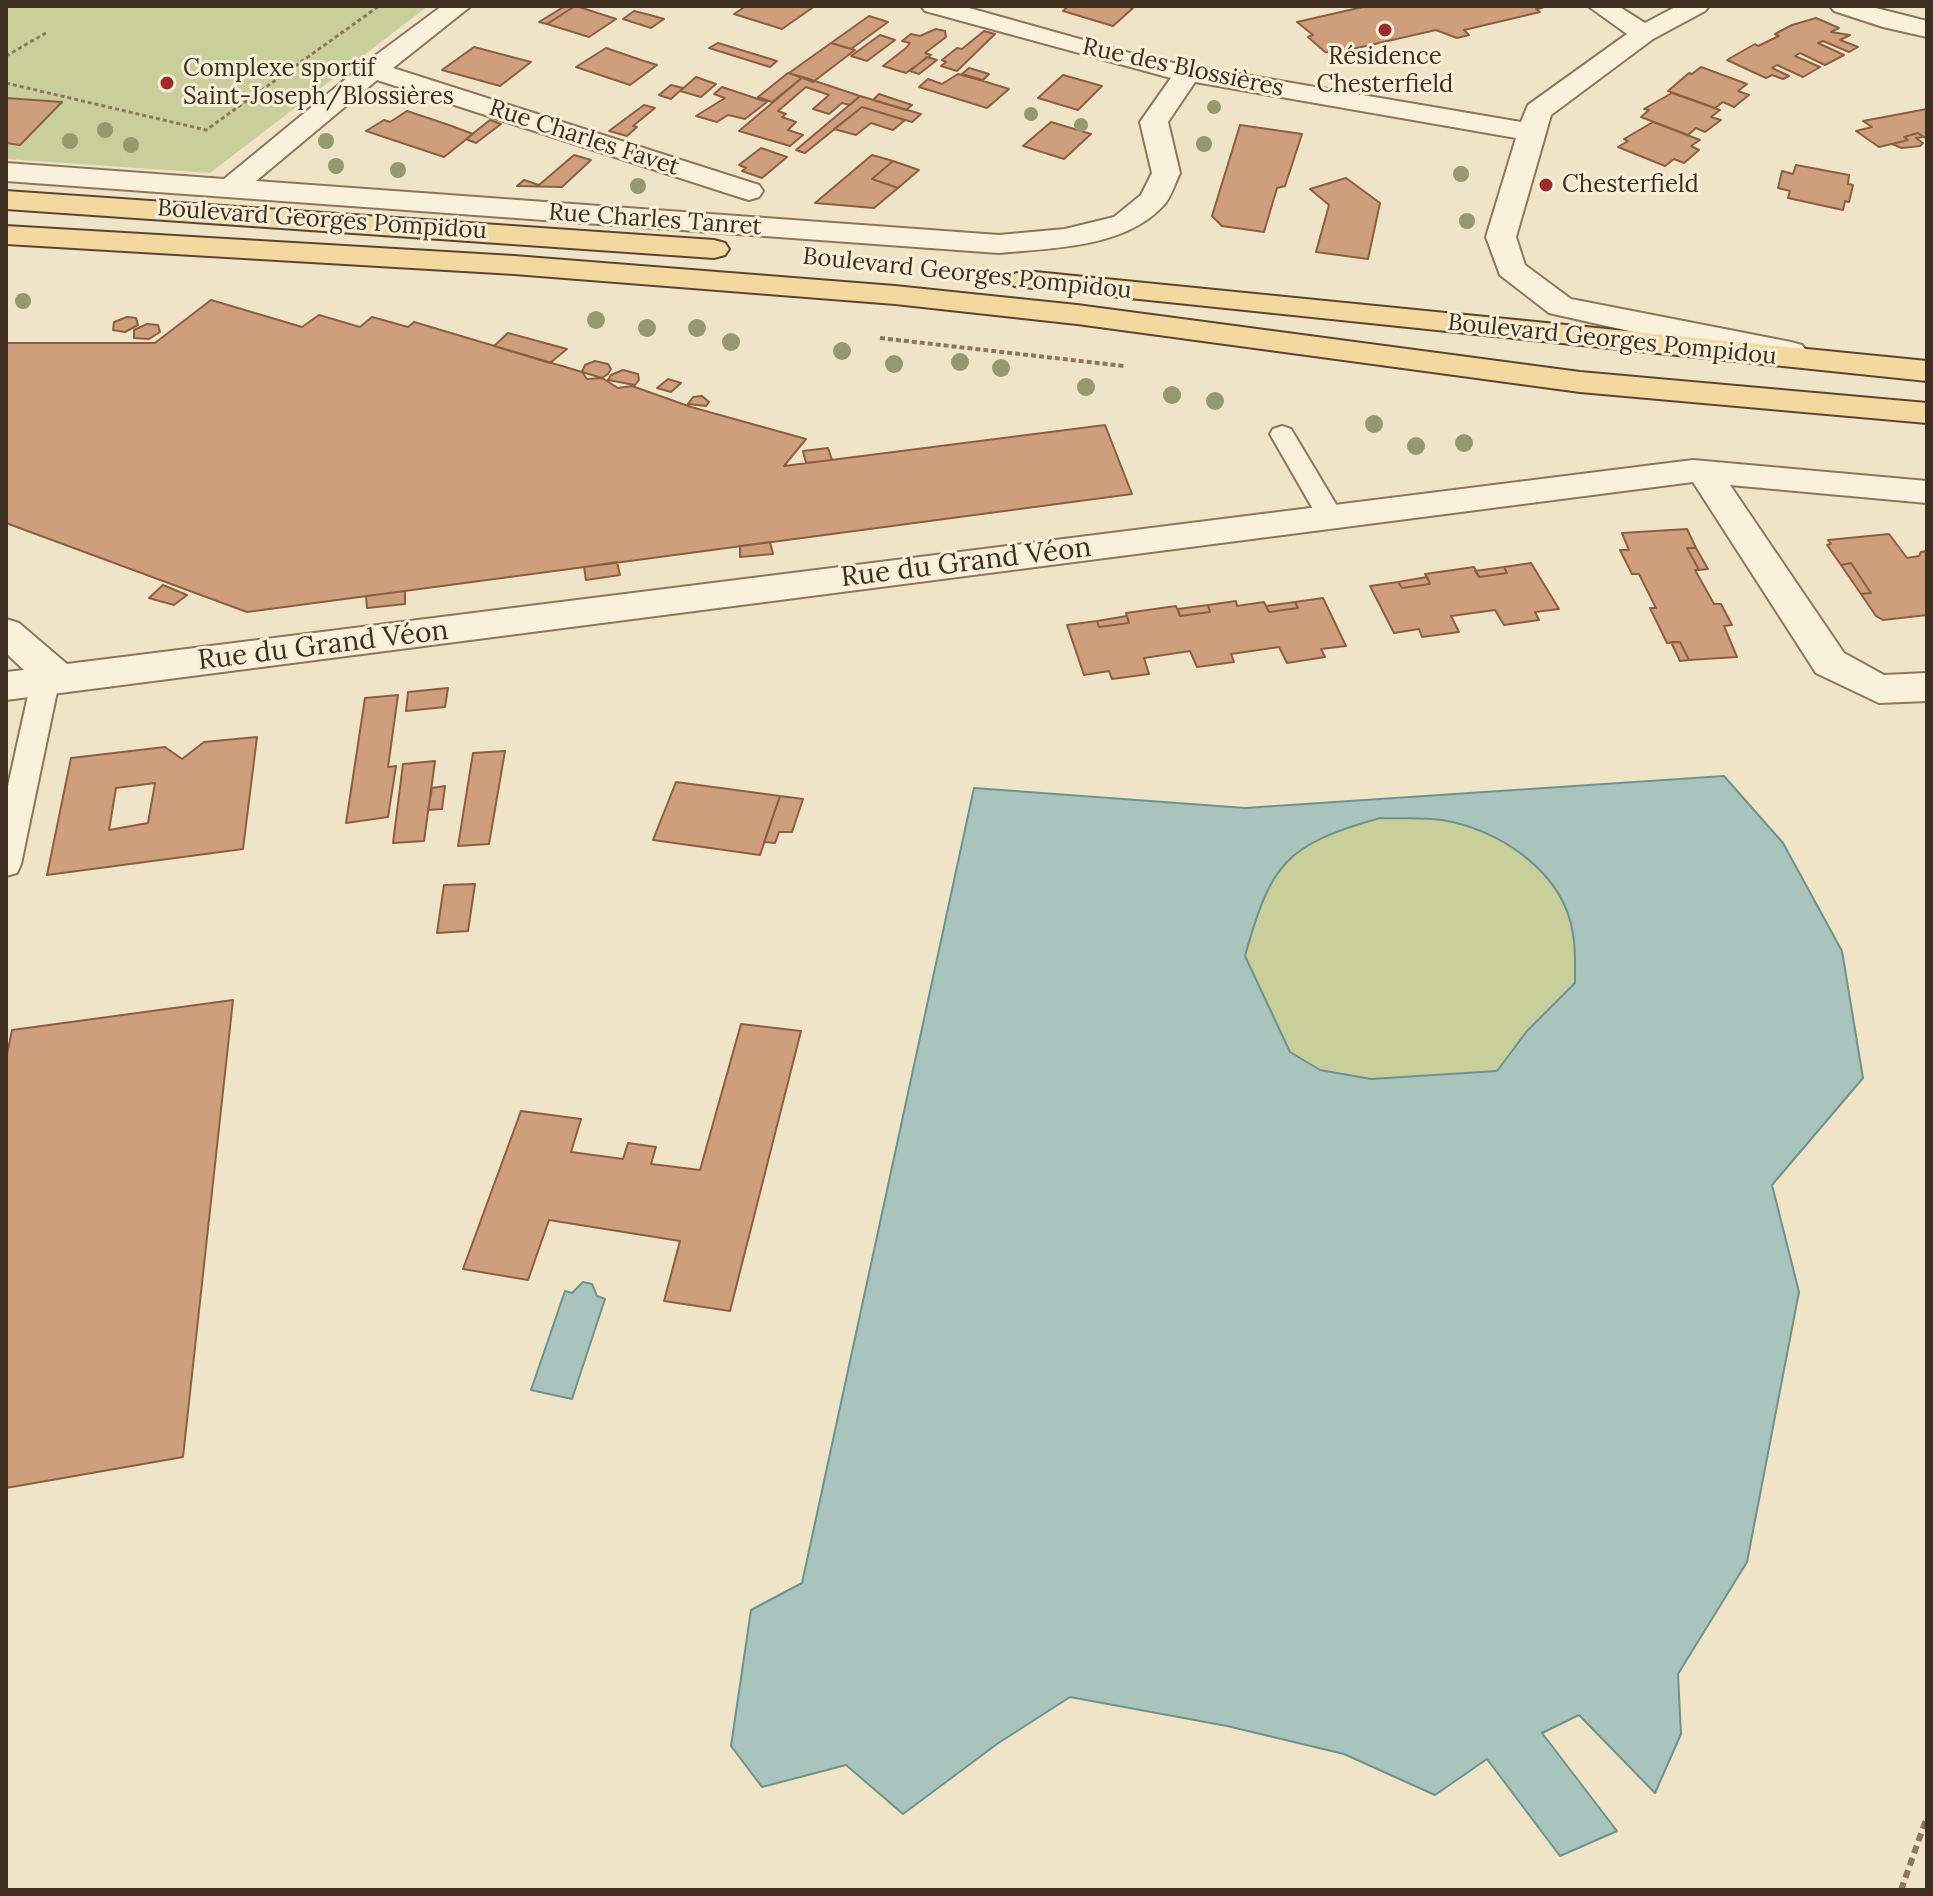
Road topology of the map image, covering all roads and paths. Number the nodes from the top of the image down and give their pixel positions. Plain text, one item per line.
1 (379, 6) edge
2 (458, 6) edge
3 (934, 6) edge
4 (1601, 6) edge
5 (1696, 6) edge
6 (1843, 6) edge
7 (1927, 29) edge
8 (46, 33) dead end
9 (1644, 34) junction
10 (6, 56) edge
11 (373, 70) junction
12 (1188, 73) junction
13 (6, 83) edge
14 (1530, 132) junction
15 (6, 172) edge
16 (232, 187) junction
17 (749, 191) dead end
18 (6, 200) edge
19 (6, 235) edge
20 (870, 337) dead end
21 (1133, 367) dead end
22 (1868, 367) junction
23 (1927, 371) edge
24 (1728, 399) junction
25 (1927, 413) edge
26 (1927, 427) edge
27 (1282, 434) dead end
28 (1704, 472) junction
29 (1927, 492) edge
30 (1330, 516) junction
31 (6, 632) edge
32 (53, 681) junction
33 (6, 686) edge
34 (1927, 687) edge
35 (6, 864) edge
36 (1927, 1817) edge
37 (1901, 1890) edge

1 - 13 path
2 - 11 street
3 - 12 street, Rue des Blossières
4 - 9 street
5 - 9 street
6 - 7 street
8 - 10 path
9 - 14 street
11 - 16 street
11 - 17 street, Rue Charles Favet
12 - 14 street, Rue des Blossières
12 - 16 street, Rue Charles Tanret
14 - 22 street
15 - 16 street, Rue Charles Tanret
18 - 22 main road, Boulevard Georges Pompidou
19 - 24 main road, Boulevard Georges Pompidou
20 - 21 path
22 - 23 main road, Boulevard Georges Pompidou
24 - 25 main road, Boulevard Georges Pompidou
24 - 26 main road, Boulevard Georges Pompidou
27 - 30 lane
28 - 29 street, Rue du Grand Véon
28 - 30 street, Rue du Grand Véon
28 - 34 street
30 - 32 street, Rue du Grand Véon
31 - 32 street
32 - 33 street, Rue du Grand Véon
32 - 35 lane
36 - 37 path

